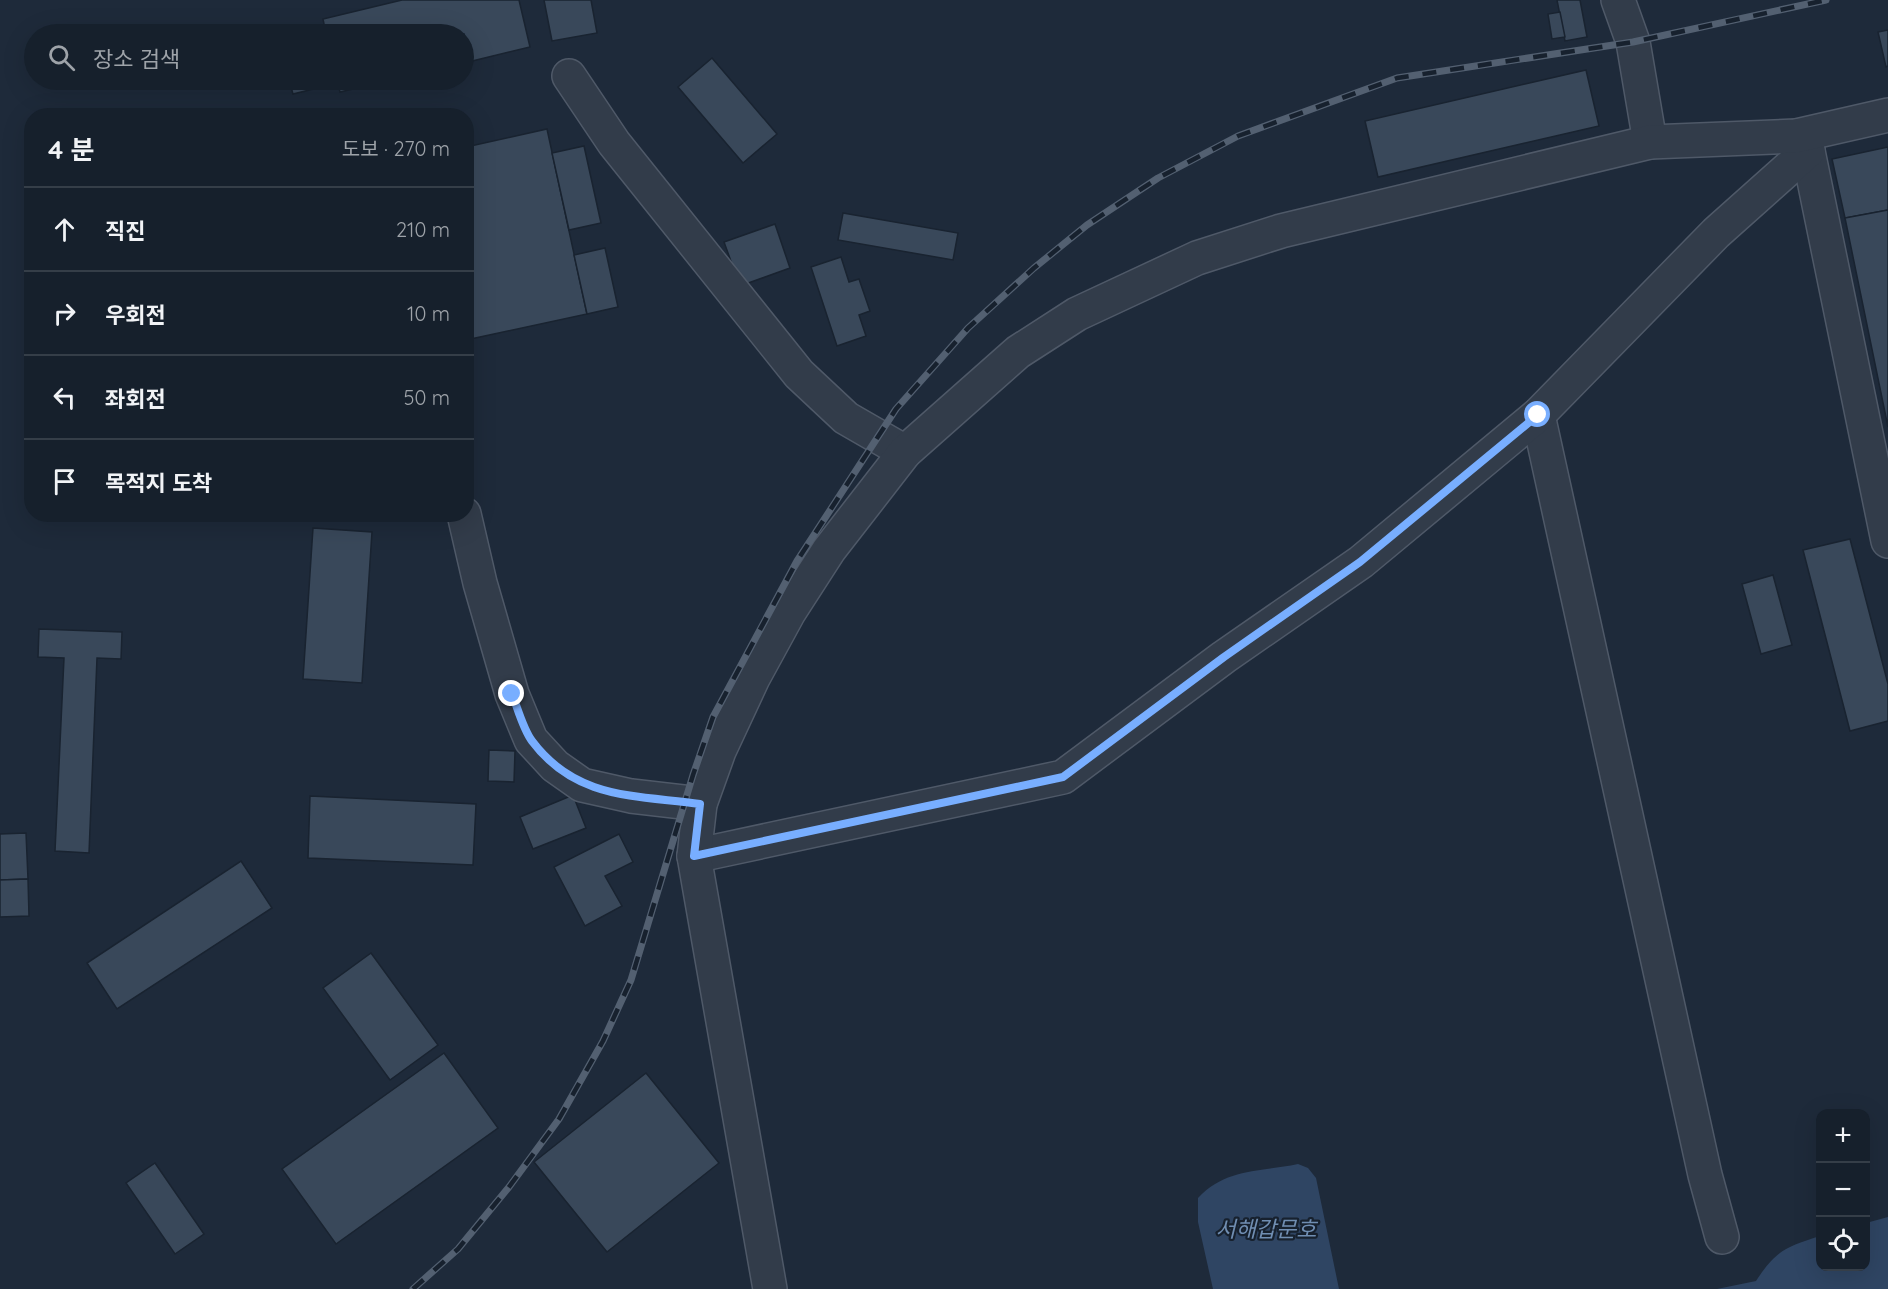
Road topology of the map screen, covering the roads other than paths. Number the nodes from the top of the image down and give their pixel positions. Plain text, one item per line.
1 (1618, 0) edge
2 (568, 76) dead end
3 (1888, 116) edge
4 (1650, 142) junction
5 (1802, 144) junction
6 (1538, 415) junction
7 (905, 452) junction
8 (466, 522) edge
9 (1888, 541) edge
10 (700, 804) junction
11 (694, 856) junction
12 (1722, 1237) dead end
13 (770, 1289) edge

1 - 4 street
2 - 7 street
3 - 5 street
4 - 5 street
4 - 7 street
5 - 6 street
5 - 9 street
6 - 11 street
6 - 12 street
7 - 10 street
8 - 10 street
10 - 11 street
11 - 13 street

